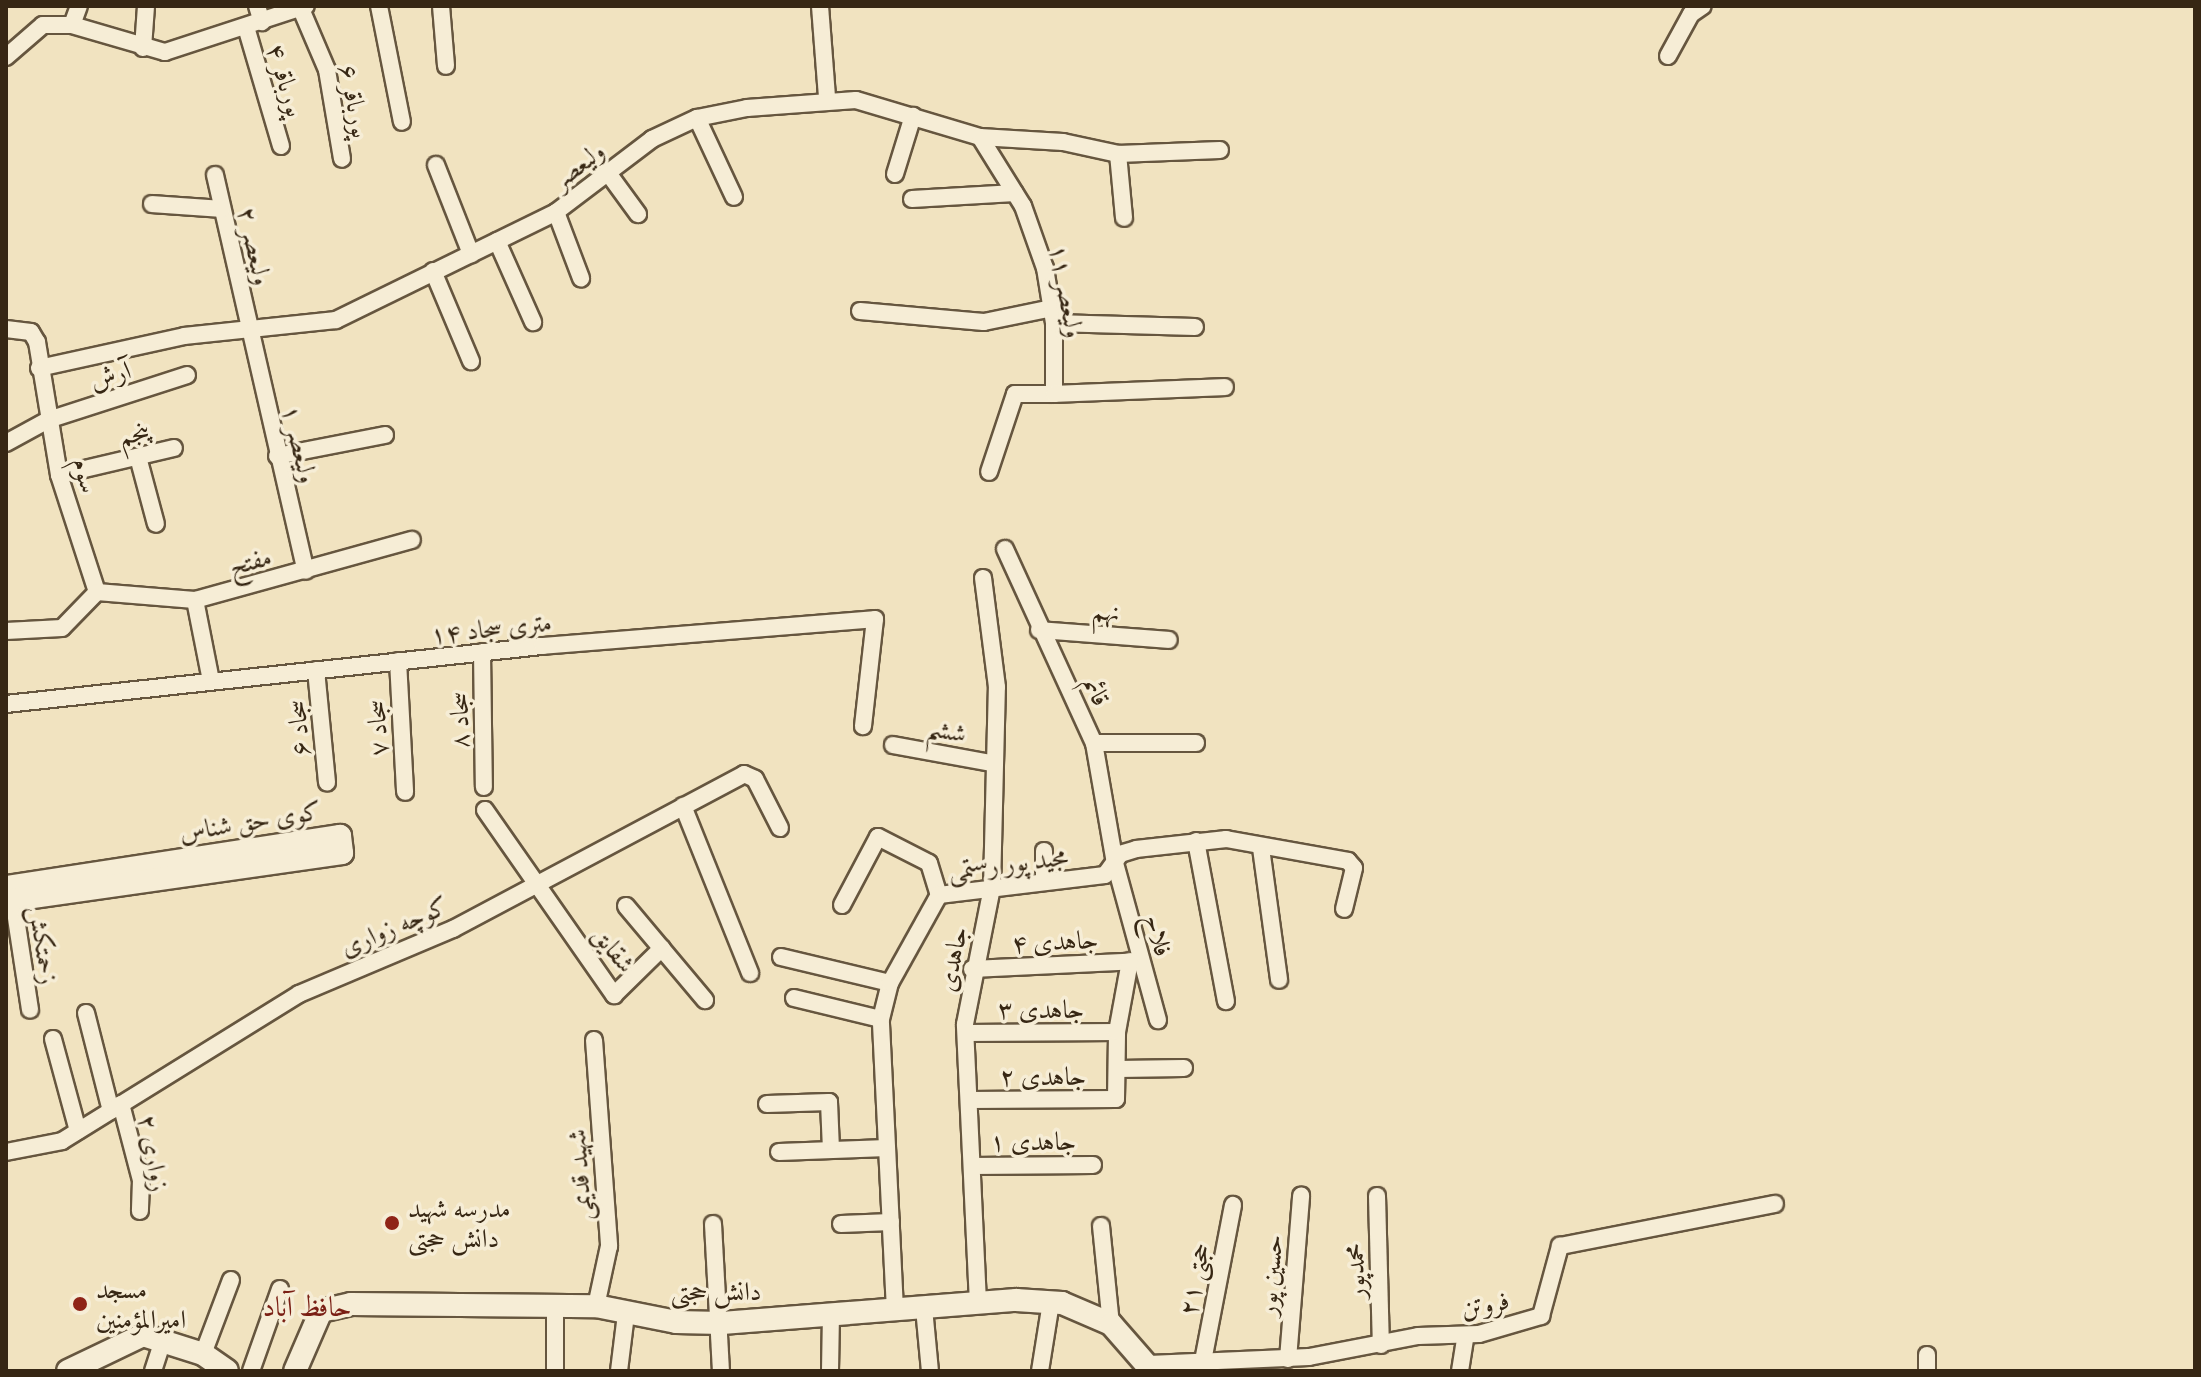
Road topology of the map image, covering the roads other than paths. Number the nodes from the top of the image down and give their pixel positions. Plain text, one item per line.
1 (79, 6) edge
2 (146, 6) edge
3 (379, 6) edge
4 (441, 6) edge
5 (820, 6) edge
6 (304, 8) edge
7 (1693, 9) edge
8 (260, 14) edge
9 (72, 25) junction
10 (246, 27) junction
11 (143, 48) junction
12 (1668, 56) dead end
13 (6, 57) edge
14 (446, 66) dead end
15 (827, 98) junction
16 (913, 116) junction
17 (697, 118) junction
18 (402, 122) dead end
19 (980, 137) junction
20 (281, 146) dead end
21 (1220, 150) dead end
22 (1118, 154) junction
23 (342, 159) dead end
24 (436, 165) dead end
25 (608, 173) junction
26 (895, 174) dead end
27 (215, 175) dead end
28 (1015, 193) junction
29 (734, 197) dead end
30 (912, 199) dead end
31 (152, 204) dead end
32 (222, 209) junction
33 (556, 212) junction
34 (638, 214) dead end
35 (1124, 218) dead end
36 (497, 241) junction
37 (471, 254) junction
38 (433, 271) junction
39 (581, 278) dead end
40 (860, 311) dead end
41 (1053, 316) junction
42 (533, 322) dead end
43 (248, 327) junction
44 (1195, 327) dead end
45 (6, 329) edge
46 (471, 361) dead end
47 (39, 368) junction
48 (187, 375) dead end
49 (1225, 387) dead end
50 (1054, 394) junction
51 (48, 420) junction
52 (385, 435) dead end
53 (6, 443) edge
54 (174, 448) dead end
55 (277, 456) junction
56 (138, 457) junction
57 (989, 472) dead end
58 (59, 475) junction
59 (156, 524) dead end
60 (412, 540) dead end
61 (1005, 549) dead end
62 (306, 571) junction
63 (983, 578) dead end
64 (97, 592) junction
65 (195, 600) junction
66 (1039, 630) junction
67 (6, 631) edge
68 (1169, 640) dead end
69 (482, 652) junction
70 (398, 661) junction
71 (316, 670) junction
72 (211, 681) junction
73 (6, 704) edge
74 (863, 726) dead end
75 (1094, 743) junction
76 (1196, 743) dead end
77 (893, 745) dead end
78 (991, 763) junction
79 (327, 782) dead end
80 (484, 787) dead end
81 (405, 792) dead end
82 (683, 806) junction
83 (485, 810) dead end
84 (780, 828) dead end
85 (1196, 841) junction
86 (1261, 848) junction
87 (1044, 851) dead end
88 (1115, 863) junction
89 (1044, 882) junction
90 (537, 884) junction
91 (992, 888) junction
92 (9, 894) edge
93 (939, 895) junction
94 (842, 905) dead end
95 (626, 906) dead end
96 (1344, 909) dead end
97 (662, 948) junction
98 (781, 957) dead end
99 (1136, 961) junction
100 (972, 969) junction
101 (750, 973) dead end
102 (1279, 980) dead end
103 (890, 983) junction
104 (794, 998) dead end
105 (705, 1000) dead end
106 (1226, 1001) dead end
107 (30, 1010) dead end
108 (86, 1013) dead end
109 (881, 1019) junction
110 (1158, 1020) dead end
111 (1117, 1032) junction
112 (966, 1033) junction
113 (53, 1039) dead end
114 (594, 1040) dead end
115 (1184, 1068) dead end
116 (1118, 1069) junction
117 (970, 1100) junction
118 (767, 1104) dead end
119 (116, 1107) junction
120 (78, 1131) junction
121 (887, 1148) junction
122 (831, 1150) junction
123 (6, 1152) edge
124 (779, 1152) dead end
125 (1093, 1165) dead end
126 (972, 1166) junction
127 (1301, 1196) dead end
128 (1377, 1196) dead end
129 (1775, 1204) dead end
130 (1233, 1205) dead end
131 (140, 1211) dead end
132 (891, 1222) junction
133 (713, 1224) dead end
134 (841, 1224) dead end
135 (1101, 1226) dead end
136 (231, 1280) dead end
137 (280, 1289) dead end
138 (1051, 1302) junction
139 (978, 1303) junction
140 (555, 1306) junction
141 (596, 1306) junction
142 (924, 1308) junction
143 (895, 1310) junction
144 (626, 1314) junction
145 (831, 1315) junction
146 (722, 1323) junction
147 (1111, 1324) junction
148 (1466, 1335) junction
149 (163, 1341) junction
150 (1381, 1345) junction
151 (203, 1354) junction
152 (1288, 1359) junction
153 (1203, 1361) junction
154 (1151, 1368) edge
155 (68, 1371) edge
156 (153, 1371) edge
157 (227, 1371) edge
158 (251, 1371) edge
159 (295, 1371) edge
160 (555, 1371) edge
161 (619, 1371) edge
162 (721, 1371) edge
163 (830, 1371) edge
164 (930, 1371) edge
165 (1040, 1371) edge
166 (1460, 1371) edge

1 - 9 street
2 - 11 street
3 - 18 street
4 - 14 street
5 - 15 street
6 - 8 street
6 - 23 street, پورباقر ۶
7 - 12 street
8 - 10 street
9 - 11 street
9 - 13 street
10 - 11 street
10 - 20 street, پورباقر ۴
15 - 16 street, ولیعصر
15 - 17 street, ولیعصر
16 - 19 street, ولیعصر
16 - 26 street
17 - 25 street, ولیعصر
17 - 29 street
19 - 22 street, ولیعصر
19 - 28 street, ولیعصر ۱۱
21 - 22 street, ولیعصر
22 - 35 street
24 - 37 street
25 - 33 street, ولیعصر
25 - 34 street
27 - 32 street, ولیعصر ۲
28 - 30 street
28 - 41 street, ولیعصر ۱۱
31 - 32 street
32 - 43 street, ولیعصر ۲
33 - 36 street, ولیعصر
33 - 39 street
36 - 37 street, ولیعصر
36 - 42 street
37 - 38 street, ولیعصر
38 - 43 street, ولیعصر
38 - 46 street
40 - 41 street
41 - 44 street
41 - 50 street, ولیعصر ۱۱
43 - 47 street, ولیعصر
43 - 55 street, ولیعصر ۱
45 - 47 street
47 - 51 street, سوم
48 - 51 street, آرش
49 - 50 street
50 - 57 street
51 - 53 street, آرش
51 - 58 street, سوم
52 - 55 street
54 - 56 street, پنجم
55 - 62 street, ولیعصر ۱
56 - 58 street, پنجم
56 - 59 street
58 - 64 street, سوم
60 - 62 street, مفتح
61 - 66 street, قائم
62 - 65 street, مفتح
63 - 78 street, جاهدی
64 - 65 street, مفتح
64 - 67 street
65 - 72 street
66 - 68 street, نهم
66 - 75 street, قائم
69 - 70 street, ۱۴ متری سجاد
69 - 74 street, ۱۴ متری سجاد
69 - 80 street, سجاد ۸
70 - 71 street, ۱۴ متری سجاد
70 - 81 street, سجاد ۷
71 - 72 street, ۱۴ متری سجاد
71 - 79 street, سجاد ۶
72 - 73 street, ۱۴ متری سجاد
75 - 76 street
75 - 88 street, قائم
77 - 78 street, ششم
78 - 91 street, جاهدی
82 - 84 street, کوچه زواری
82 - 90 street, کوچه زواری
82 - 101 street
83 - 90 street
85 - 86 street, مجید پور رستمی
85 - 88 street, مجید پور رستمی
85 - 106 street
86 - 96 street, مجید پور رستمی
86 - 102 street
87 - 89 street
88 - 89 street, مجید پور رستمی
88 - 99 street, فلاح
89 - 91 street, مجید پور رستمی
90 - 97 street, شقایق
90 - 119 street, کوچه زواری
91 - 93 street, مجید پور رستمی
91 - 100 street, جاهدی
92 - 92 street, کوی حق شناس
92 - 107 street, زحمتکش
93 - 94 street
93 - 103 street, مجید پور رستمی
95 - 97 street, شقایق
97 - 105 street, شقایق
98 - 103 street
99 - 100 street, جاهدی ۴
99 - 110 street, فلاح
99 - 111 street
100 - 112 street, جاهدی
103 - 109 street, مجید پور رستمی
104 - 109 street
108 - 119 street, زواری ۲
109 - 121 street, مجید پور رستمی
111 - 112 street, جاهدی ۳
111 - 116 street
112 - 117 street, جاهدی
113 - 120 street
114 - 141 street, شهید قدیمی
115 - 116 street
116 - 117 street, جاهدی ۲
117 - 126 street, جاهدی
118 - 122 street
119 - 120 street, کوچه زواری
119 - 131 street, زواری ۲
120 - 123 street, کوچه زواری
121 - 122 street
121 - 132 street, مجید پور رستمی
122 - 124 street
125 - 126 street, جاهدی ۱
126 - 139 street, جاهدی
127 - 152 street, حسین پور
128 - 150 street, محمدپور
129 - 148 street, فروتن
130 - 153 street, حجتی ۲۱
132 - 134 street
132 - 143 street, مجید پور رستمی
133 - 146 street
135 - 147 street
136 - 151 street
137 - 158 street
138 - 139 street, دانش حجتی
138 - 147 street, دانش حجتی
138 - 165 street
139 - 142 street, دانش حجتی
140 - 141 street, دانش حجتی
140 - 159 street, دانش حجتی
140 - 160 street
141 - 144 street, دانش حجتی
142 - 143 street, دانش حجتی
142 - 164 street
143 - 145 street, دانش حجتی
144 - 146 street, دانش حجتی
144 - 161 street
145 - 146 street, دانش حجتی
145 - 163 street
146 - 162 street
147 - 154 street, دانش حجتی
148 - 150 street, فروتن
148 - 166 street
149 - 151 street
149 - 155 street
149 - 156 street
150 - 152 street, فروتن
151 - 157 street
152 - 153 street, فروتن
153 - 154 street, فروتن

